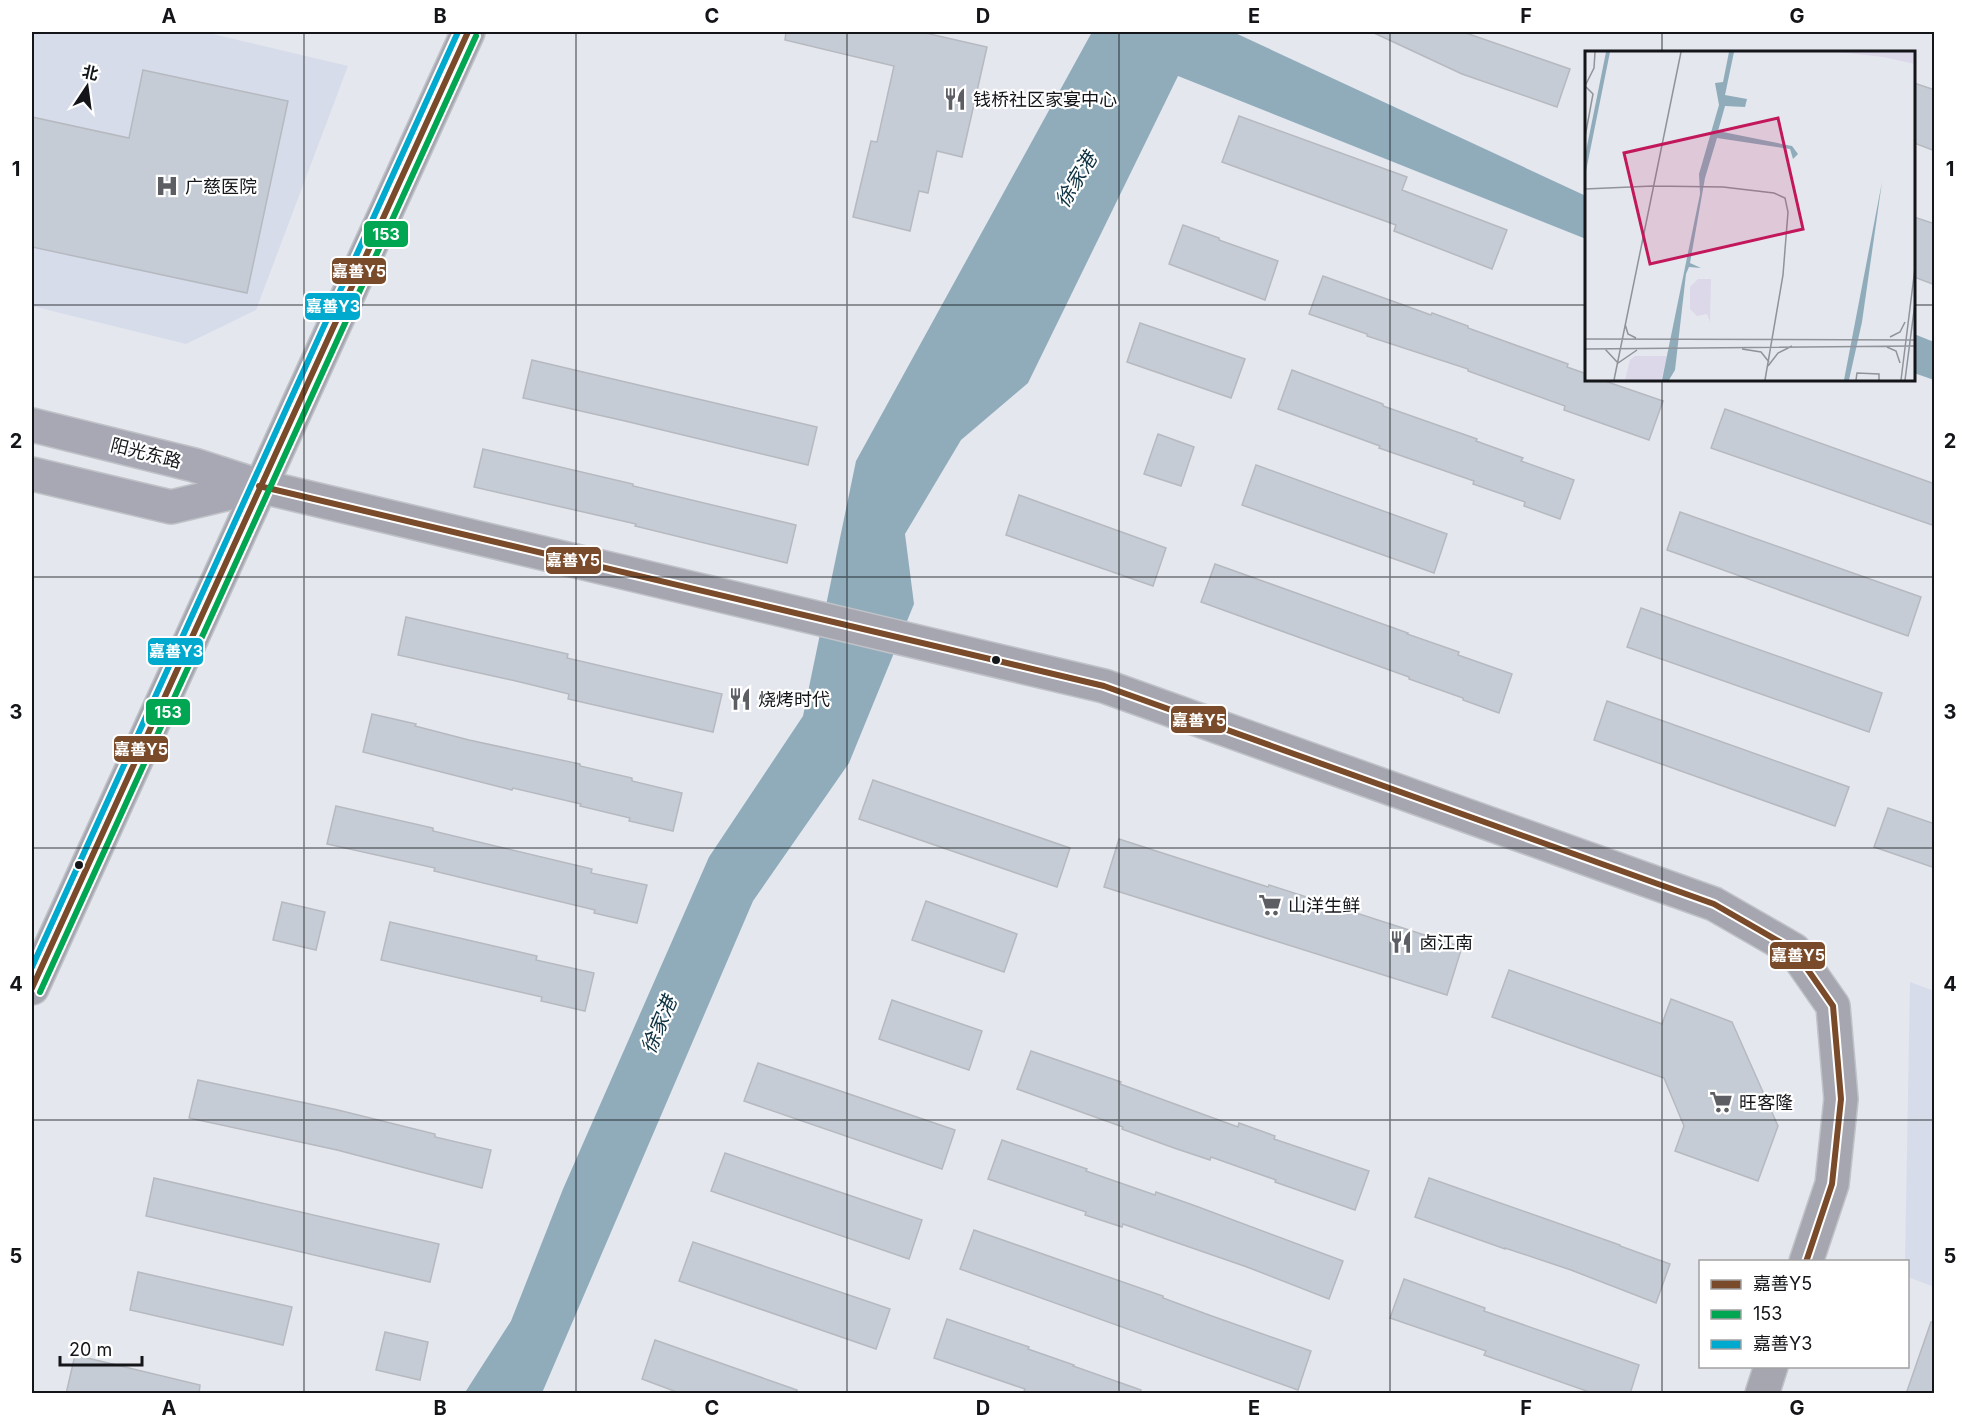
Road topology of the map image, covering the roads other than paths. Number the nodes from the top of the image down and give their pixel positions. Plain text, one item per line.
1 (468, 32) edge
2 (32, 425) edge
3 (32, 474) edge
4 (259, 486) junction
5 (32, 988) edge
6 (1807, 1260) edge
7 (1770, 1368) edge
8 (1762, 1394) edge

1 - 4 street
2 - 4 main road, 阳光东路
3 - 4 main road, 阳光东路
4 - 5 street
4 - 6 street, 阳光东路
7 - 8 street

